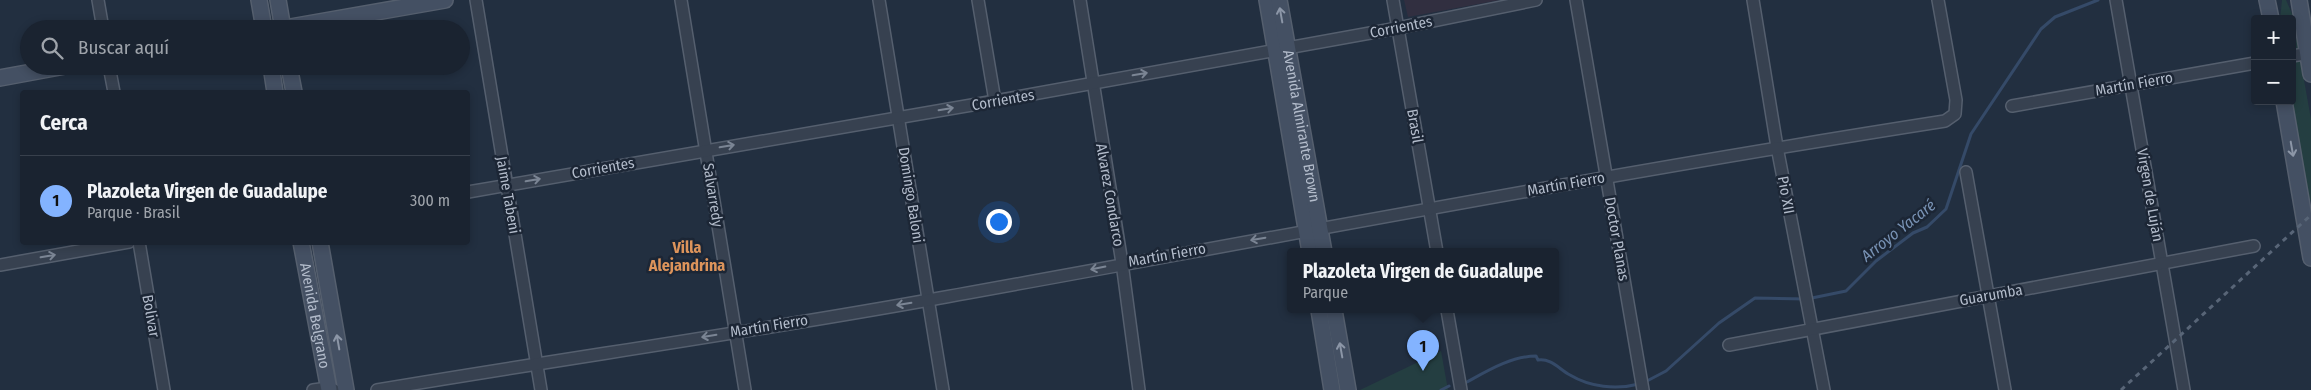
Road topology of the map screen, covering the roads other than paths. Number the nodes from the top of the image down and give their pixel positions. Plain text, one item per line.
1 (98, 0) edge
2 (259, 0) edge
3 (278, 0) edge
4 (445, 0) edge
5 (476, 0) edge
6 (681, 0) edge
7 (879, 0) edge
8 (978, 0) edge
9 (1080, 0) edge
10 (1267, 0) edge
11 (1278, 0) edge
12 (1393, 0) edge
13 (1536, 0) edge
14 (1576, 0) edge
15 (1752, 0) edge
16 (1938, 0) edge
17 (2116, 0) edge
18 (2267, 0) edge
19 (2299, 0) edge
20 (2269, 15) edge
21 (101, 20) edge
22 (262, 20) edge
23 (281, 20) edge
24 (333, 20) edge
25 (1398, 28) junction
26 (1281, 48) junction
27 (2304, 54) edge
28 (2251, 64) edge
29 (20, 74) edge
30 (2311, 74) edge
31 (111, 75) edge
32 (272, 75) edge
33 (291, 75) edge
34 (0, 78) edge
35 (1092, 83) junction
36 (2131, 85) junction
37 (114, 90) edge
38 (275, 90) edge
39 (294, 90) edge
40 (995, 101) junction
41 (2285, 105) edge
42 (2012, 106) dead end
43 (898, 117) junction
44 (1777, 147) junction
45 (705, 150) junction
46 (1966, 172) dead end
47 (1606, 177) junction
48 (507, 185) junction
49 (470, 192) edge
50 (1430, 208) junction
51 (1313, 229) junction
52 (2309, 239) edge
53 (112, 245) edge
54 (140, 245) edge
55 (302, 245) edge
56 (321, 245) edge
57 (2254, 246) dead end
58 (1311, 248) edge
59 (1322, 248) edge
60 (1436, 248) edge
61 (2311, 258) edge
62 (1122, 263) junction
63 (2162, 264) junction
64 (0, 265) edge
65 (1989, 295) junction
66 (928, 300) junction
67 (1319, 313) edge
68 (1335, 313) edge
69 (1448, 313) edge
70 (1813, 329) junction
71 (735, 332) junction
72 (1729, 345) dead end
73 (536, 364) junction
74 (326, 389) edge
75 (164, 390) edge
76 (346, 390) edge
77 (377, 390) edge
78 (541, 390) edge
79 (745, 390) edge
80 (943, 390) edge
81 (1140, 390) edge
82 (1332, 390) edge
83 (1348, 390) edge
84 (1461, 390) edge
85 (1643, 390) edge
86 (1824, 390) edge
87 (2005, 390) edge
88 (2184, 390) edge

1 - 21 street
2 - 22 main road
3 - 23 main road
4 - 24 main road
5 - 48 street, Jaime Tabeni
6 - 45 street, Salvarredy
7 - 43 street, Domingo Baloni
8 - 40 street
9 - 35 street, Alvarez Condarco
10 - 26 main road, Avenida Almirante Brown
26 -> 11 main road, Avenida Almirante Brown
12 - 25 street, Brasil
13 - 25 street, Corrientes
14 - 47 street, Doctor Planas
15 - 44 street, Pio XII
16 - 44 street, Martín Fierro
17 - 36 street, Virgen de Luján
18 - 20 main road
19 - 27 main road
25 - 26 street, Corrientes
25 - 50 street, Brasil
35 -> 26 street, Corrientes
26 - 51 main road, Avenida Almirante Brown
27 - 30 main road
28 - 36 street, Martín Fierro
29 - 34 main road
31 - 37 street
32 - 38 main road
33 - 39 main road
35 - 40 street, Corrientes
35 - 62 street, Alvarez Condarco
36 - 42 street, Martín Fierro
36 - 63 street, Virgen de Luján
43 -> 40 street, Corrientes
41 -> 52 main road
45 -> 43 street, Corrientes
43 - 66 street, Domingo Baloni
44 - 47 street, Martín Fierro
44 - 70 street, Pio XII
48 -> 45 street, Corrientes
45 - 71 street, Salvarredy
46 - 65 street
47 - 50 street, Martín Fierro
47 - 85 street, Doctor Planas
48 - 49 street, Corrientes
48 - 73 street, Jaime Tabeni
50 - 51 street, Martín Fierro
50 - 60 street, Brasil
51 - 58 main road, Avenida Almirante Brown
51 - 59 main road, Avenida Almirante Brown
51 -> 62 street, Martín Fierro
52 - 61 main road
64 -> 53 street
54 - 75 street, Bolivar
55 - 74 main road, Avenida Belgrano
76 -> 56 main road, Avenida Belgrano
57 - 63 street, Guarumba
62 -> 66 street, Martín Fierro
62 - 81 street, Alvarez Condarco
63 - 65 street, Guarumba
63 - 88 street, Virgen de Luján
65 - 70 street, Guarumba
65 - 87 street
66 -> 71 street, Martín Fierro
66 - 80 street, Domingo Baloni
67 - 82 main road
83 -> 68 main road
69 - 84 street
70 - 72 street, Guarumba
70 - 86 street, Pio XII
71 -> 73 street, Martín Fierro
71 - 79 street, Salvarredy
73 - 77 street, Martín Fierro
73 - 78 street, Jaime Tabeni

